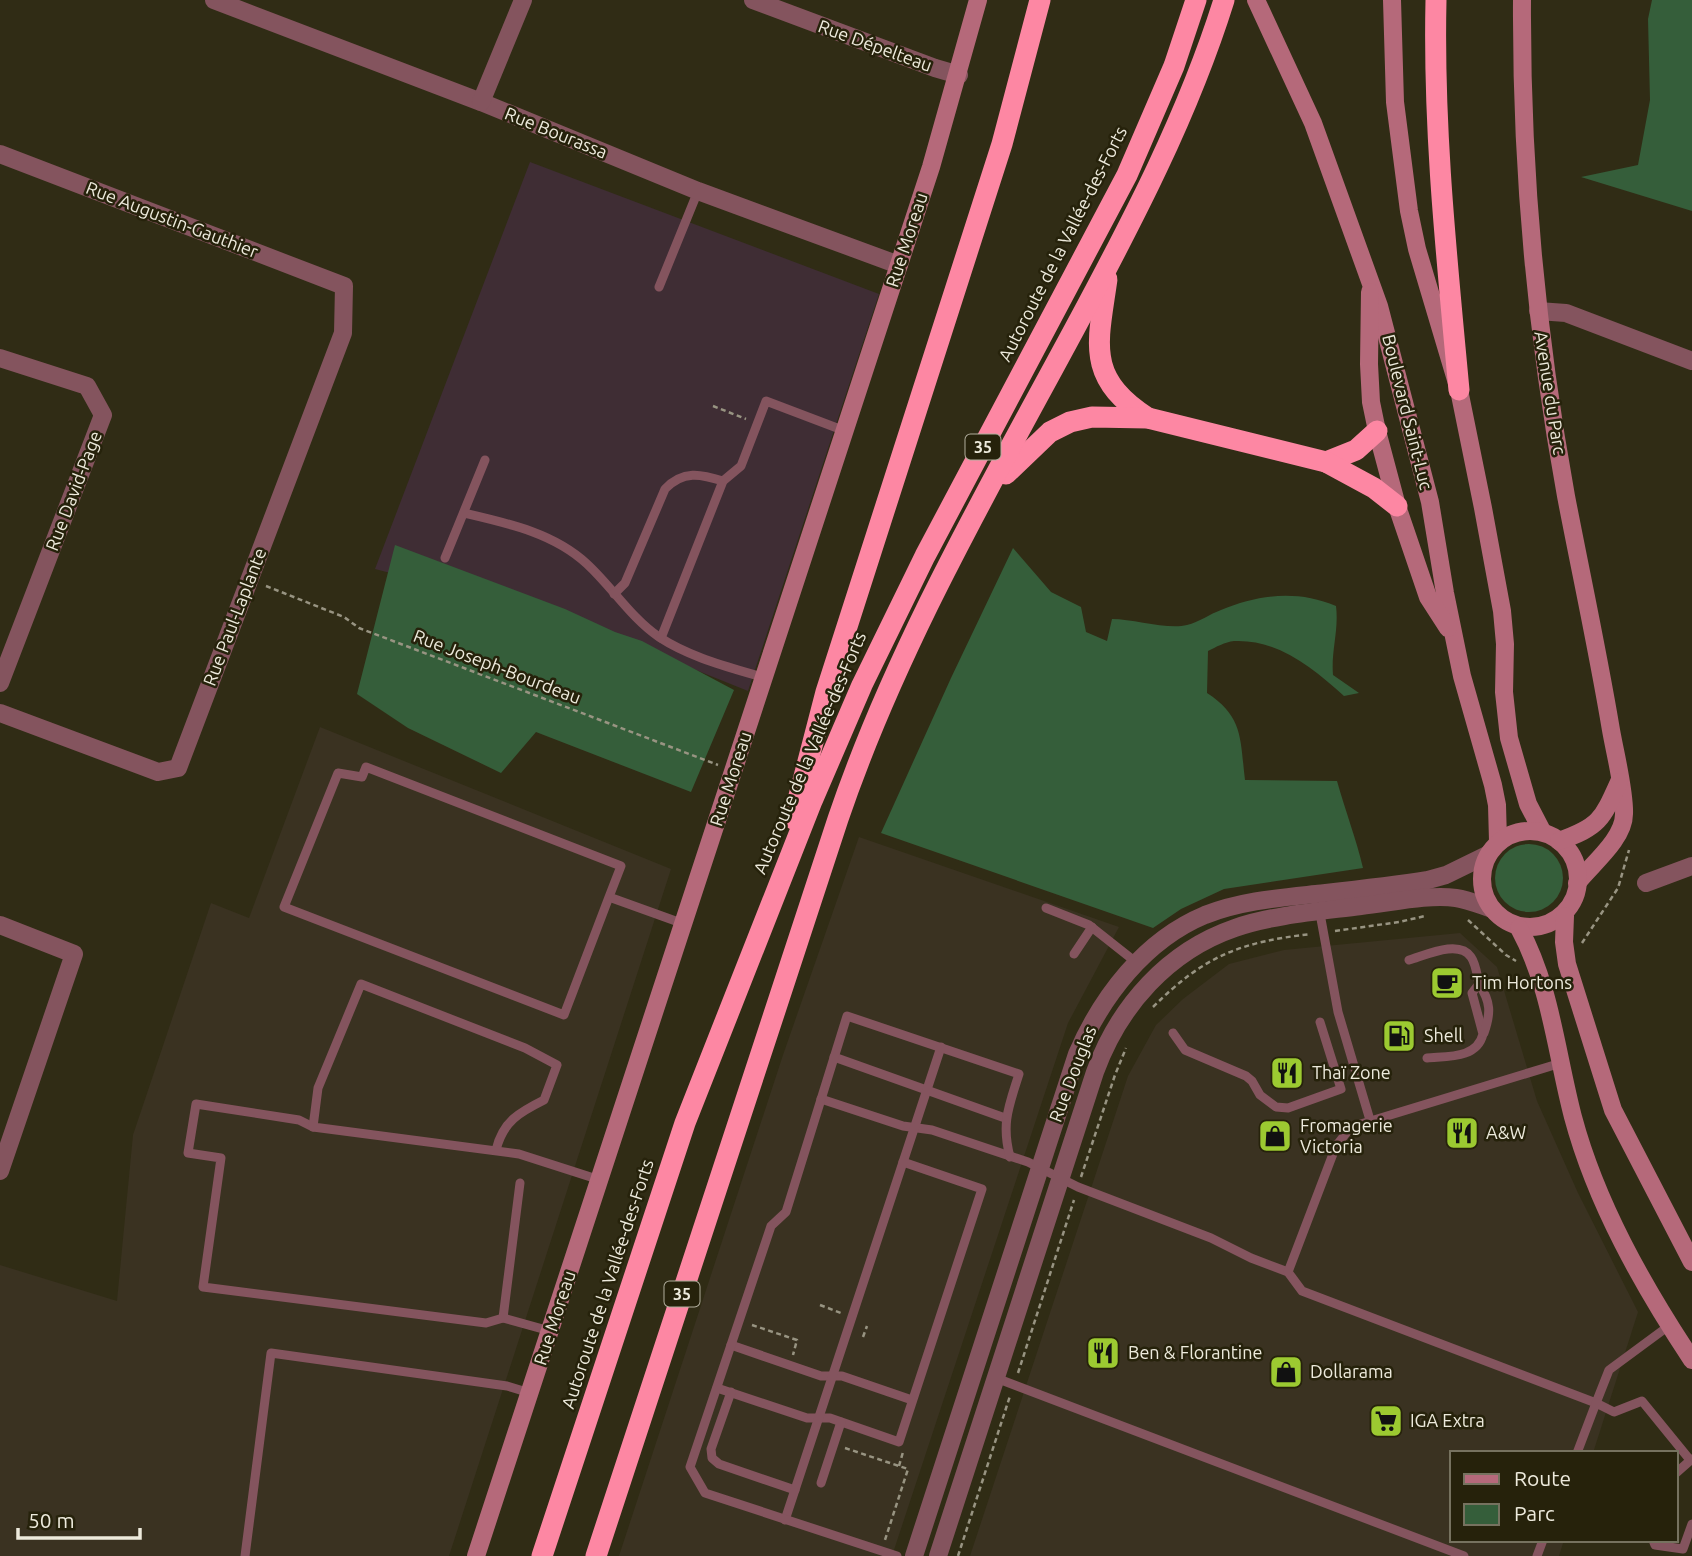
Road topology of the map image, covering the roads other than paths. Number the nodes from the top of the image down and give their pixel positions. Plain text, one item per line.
1 (214, 0) edge
2 (523, 0) edge
3 (753, 0) edge
4 (978, 0) edge
5 (1040, 0) edge
6 (1196, 0) edge
7 (1256, 0) edge
8 (1392, 0) edge
9 (1436, 0) edge
10 (1522, 0) edge
11 (1224, 1) edge
12 (959, 75) junction
13 (481, 102) junction
14 (0, 154) edge
15 (698, 191) junction
16 (1109, 264) junction
17 (899, 265) junction
18 (1370, 278) junction
19 (344, 286) joint
20 (659, 287) dead end
21 (1538, 312) junction
22 (0, 358) edge
23 (1692, 361) edge
24 (1459, 390) junction
25 (1148, 418) junction
26 (845, 431) junction
27 (1377, 431) junction
28 (485, 460) dead end
29 (1326, 462) junction
30 (723, 481) junction
31 (989, 491) junction
32 (1397, 506) junction
33 (464, 513) junction
34 (445, 558) dead end
35 (614, 594) junction
36 (1453, 635) junction
37 (661, 638) junction
38 (765, 678) junction
39 (0, 682) edge
40 (0, 713) edge
41 (1619, 782) junction
42 (1542, 831) junction
43 (1559, 841) junction
44 (1494, 847) junction
45 (1692, 866) edge
46 (1577, 883) junction
47 (1646, 883) dead end
48 (1318, 894) junction
49 (773, 896) junction
50 (609, 897) junction
51 (1046, 908) dead end
52 (1492, 909) junction
53 (1320, 913) junction
54 (1565, 916) junction
55 (684, 924) junction
56 (0, 925) edge
57 (1092, 927) junction
58 (1518, 928) junction
59 (1074, 954) dead end
60 (1409, 960) dead end
61 (1137, 963) junction
62 (1320, 1022) dead end
63 (1173, 1033) dead end
64 (941, 1047) junction
65 (834, 1057) junction
66 (1427, 1058) dead end
67 (1562, 1062) junction
68 (927, 1090) junction
69 (821, 1099) junction
70 (1005, 1118) junction
71 (1370, 1121) junction
72 (313, 1127) junction
73 (915, 1127) junction
74 (496, 1150) junction
75 (1010, 1157) junction
76 (903, 1162) junction
77 (1039, 1168) junction
78 (0, 1171) edge
79 (1061, 1179) junction
80 (600, 1180) junction
81 (520, 1183) dead end
82 (1692, 1262) edge
83 (1288, 1272) junction
84 (503, 1318) junction
85 (1670, 1325) junction
86 (550, 1331) junction
87 (731, 1345) junction
88 (1692, 1360) edge
89 (831, 1376) junction
90 (996, 1378) junction
91 (717, 1388) junction
92 (731, 1392) junction
93 (530, 1393) junction
94 (912, 1400) junction
95 (1596, 1403) junction
96 (818, 1417) junction
97 (841, 1422) junction
98 (1578, 1451) edge
99 (1691, 1460) edge
100 (821, 1483) dead end
101 (795, 1490) junction
102 (785, 1520) junction
103 (1692, 1524) edge
104 (1654, 1542) edge
105 (245, 1556) edge
106 (476, 1556) edge
107 (542, 1556) edge
108 (596, 1556) edge
109 (897, 1556) edge
110 (914, 1556) edge
111 (938, 1556) edge
112 (1464, 1556) edge

1 - 13 street, Rue Bourassa
2 - 13 street
3 - 12 street, Rue Dépelteau
4 - 12 street, Rue Moreau
5 - 49 highway
6 - 49 highway, Autoroute de la Vallée-des-Forts / 35
7 - 18 street, Boulevard Saint-Luc
8 - 24 street
9 - 24 highway
10 - 21 street, Avenue du Parc
11 - 16 highway, 35
12 - 17 street, Rue Moreau
13 - 15 street, Rue Bourassa
14 - 19 street, Rue Augustin-Gauthier
15 - 17 street, Rue Bourassa
15 - 20 lane
16 - 25 highway
16 - 31 highway, 35
17 - 26 street, Rue Moreau
18 - 27 street
18 - 36 street, Boulevard Saint-Luc
19 - 40 street, Rue Paul-Laplante
21 - 23 street
21 - 41 street, Avenue du Parc
22 - 39 street, Rue David-Page
24 - 42 street
25 - 29 highway
25 - 31 highway
26 - 30 lane
26 - 38 street, Rue Moreau
27 - 29 highway
27 - 32 street
28 - 33 lane
29 - 32 highway
30 - 35 lane
30 - 37 lane
31 - 108 highway, 35
32 - 36 street
33 - 34 lane
33 - 35 lane
35 - 37 lane
36 - 44 street, Boulevard Saint-Luc
37 - 38 lane
38 - 55 street, Rue Moreau
41 - 43 street
41 - 46 street, Avenue du Parc
42 - 43 street
42 - 44 street
43 - 46 street
44 - 48 street, Rue Douglas
44 - 52 street
45 - 47 street
46 - 54 street
48 - 53 lane
48 - 61 street, Rue Douglas
49 - 107 highway, Autoroute de la Vallée-des-Forts / 35
50 - 50 lane
50 - 55 lane
51 - 57 lane
52 - 53 street, Rue Douglas
52 - 58 street
53 - 71 lane
53 - 79 street, Rue Douglas
54 - 58 street
54 - 82 street
55 - 80 street, Rue Moreau
56 - 78 street
57 - 59 lane
57 - 61 lane
58 - 67 street
60 - 66 lane
61 - 77 street, Rue Douglas
62 - 63 lane
64 - 65 lane
64 - 68 lane
64 - 70 lane
65 - 68 lane
65 - 69 lane
67 - 71 lane
67 - 85 street
68 - 70 lane
68 - 73 lane
69 - 73 lane
69 - 87 lane
70 - 75 lane
71 - 83 lane
72 - 74 lane
72 - 74 lane
72 - 84 lane
73 - 75 lane
73 - 76 lane
74 - 80 lane
75 - 77 lane
76 - 89 lane
76 - 94 lane
77 - 79 lane
77 - 110 street, Rue Douglas
79 - 83 lane
79 - 90 street, Rue Douglas
80 - 86 street, Rue Moreau
81 - 84 lane
83 - 95 lane
84 - 86 lane
85 - 88 street
85 - 95 lane
86 - 93 street, Rue Moreau
87 - 89 lane
87 - 91 lane
89 - 94 lane
89 - 96 lane
90 - 111 street, Rue Douglas
90 - 112 lane
91 - 92 lane
91 - 102 lane
92 - 96 lane
92 - 101 lane
93 - 105 lane
93 - 106 street, Rue Moreau
94 - 97 lane
95 - 98 lane
95 - 99 lane
96 - 97 lane
96 - 101 lane
97 - 100 lane
101 - 102 lane
102 - 109 lane
103 - 104 lane

